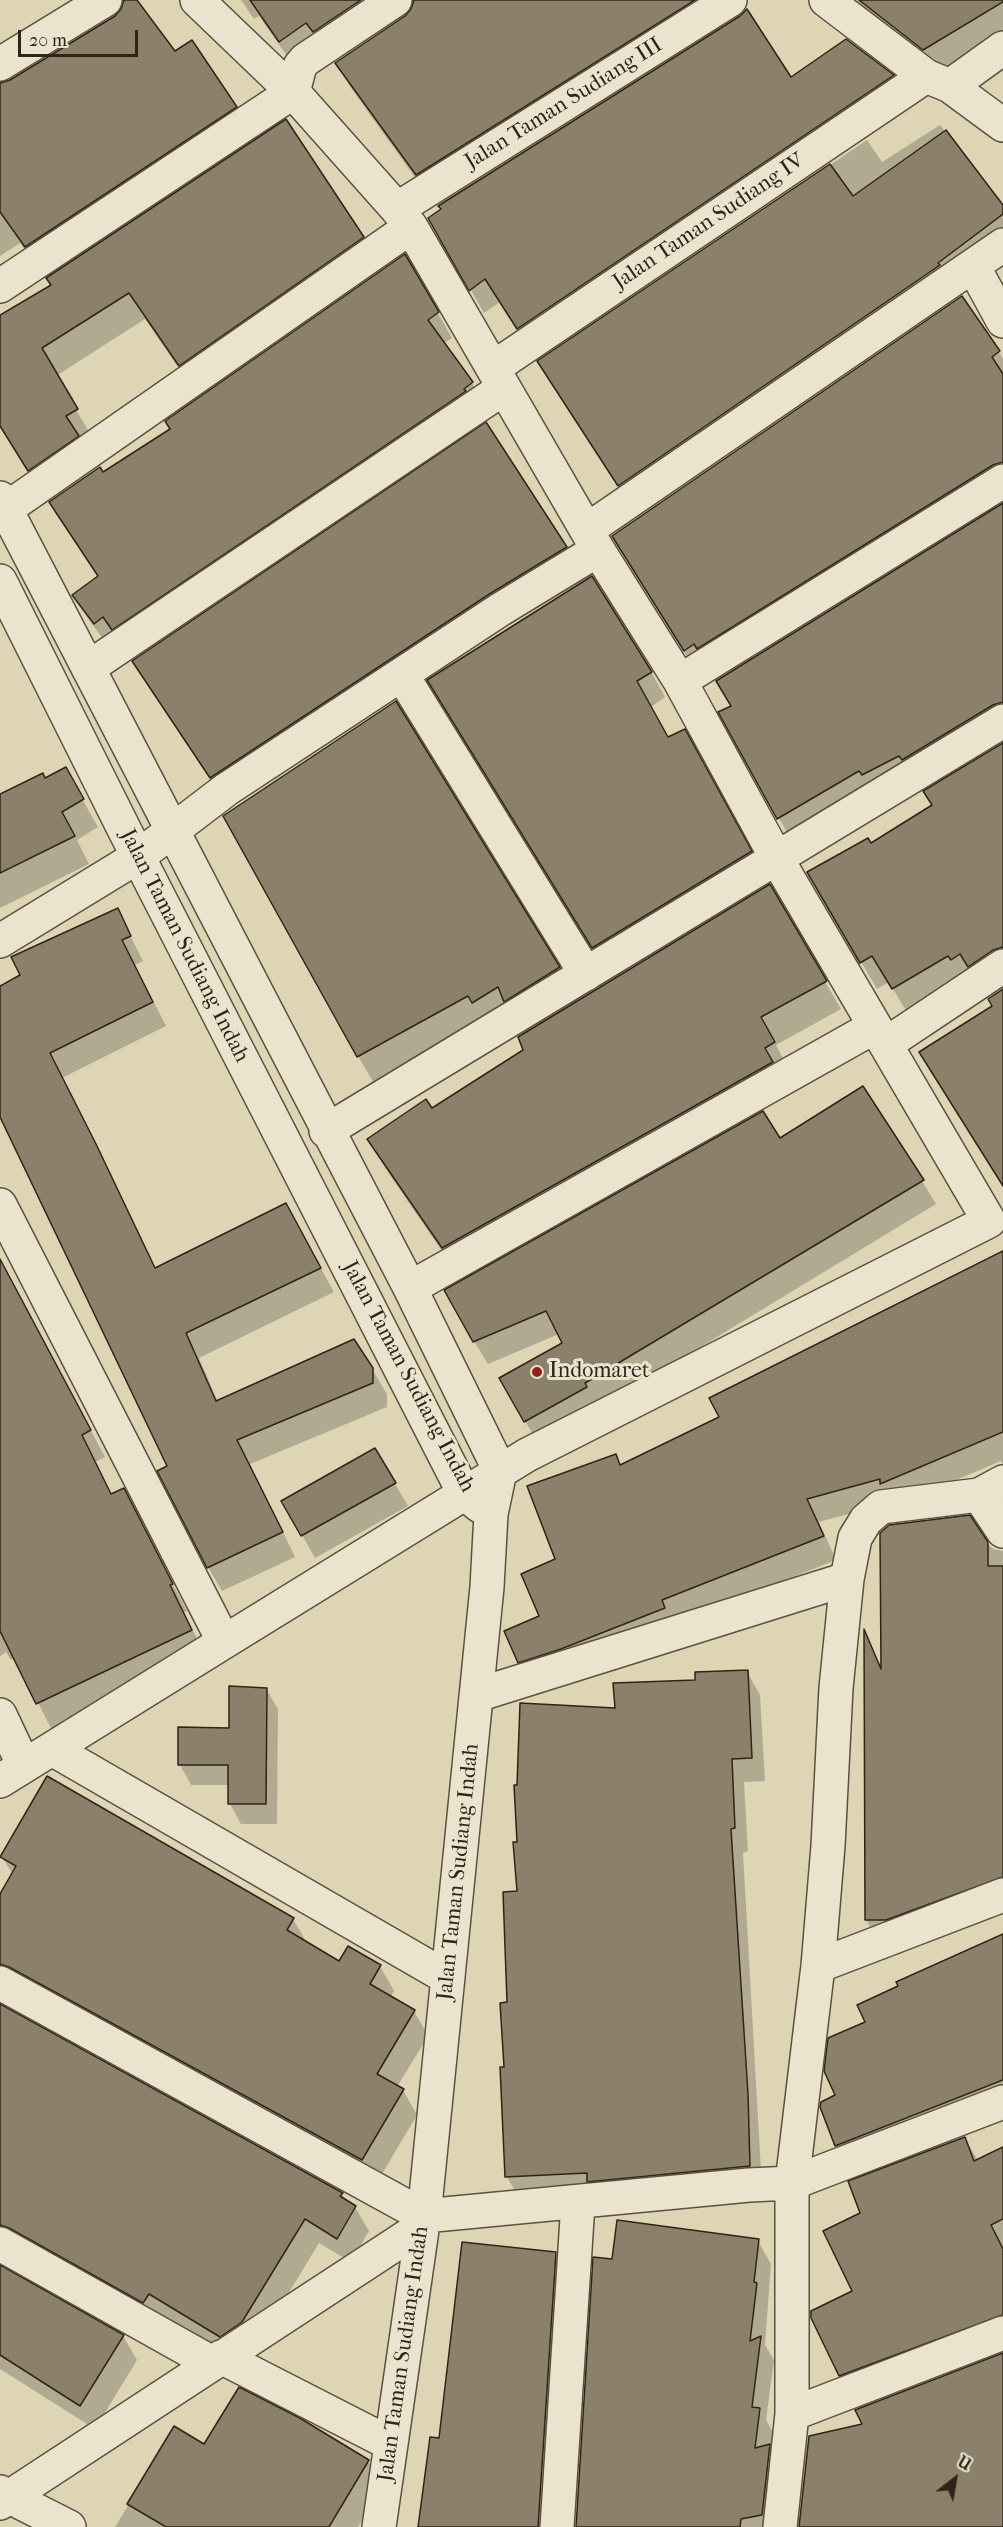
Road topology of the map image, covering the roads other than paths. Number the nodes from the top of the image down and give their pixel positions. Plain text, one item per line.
1 (105, 0) edge
2 (197, 0) edge
3 (395, 0) edge
4 (730, 0) edge
5 (826, 0) edge
6 (1003, 48) edge
7 (0, 64) edge
8 (938, 81) junction
9 (293, 92) junction
10 (1003, 125) edge
11 (404, 218) junction
12 (1003, 245) edge
13 (973, 266) junction
14 (0, 286) edge
15 (1003, 321) edge
16 (498, 378) junction
17 (1003, 482) edge
18 (3, 504) edge
19 (593, 540) junction
20 (0, 581) edge
21 (88, 668) junction
22 (402, 675) junction
23 (680, 681) junction
24 (1003, 721) edge
25 (173, 832) junction
26 (139, 856) junction
27 (777, 859) junction
28 (0, 941) edge
29 (1003, 966) edge
30 (586, 974) junction
31 (880, 1035) junction
32 (326, 1131) junction
33 (0, 1205) edge
34 (996, 1218) edge
35 (410, 1288) junction
36 (500, 1471) junction
37 (991, 1488) edge
38 (464, 1493) junction
39 (491, 1514) junction
40 (1003, 1531) edge
41 (848, 1579) junction
42 (224, 1642) junction
43 (477, 1695) junction
44 (0, 1715) edge
45 (51, 1749) junction
46 (12, 1774) edge
47 (1003, 1895) edge
48 (819, 1966) junction
49 (448, 1978) junction
50 (0, 1983) edge
51 (1003, 2102) edge
52 (792, 2183) junction
53 (578, 2202) junction
54 (424, 2221) junction
55 (0, 2244) edge
56 (1003, 2333) edge
57 (217, 2360) junction
58 (792, 2414) junction
59 (391, 2444) junction
60 (3, 2497) edge
61 (69, 2527) edge
62 (379, 2527) edge
63 (558, 2527) edge
64 (780, 2527) edge

1 - 7 street
2 - 9 street
3 - 9 street
4 - 11 street, Jalan Taman Sudiang III
5 - 8 street
6 - 8 street, Jalan Taman Sudiang IV
8 - 10 street
8 - 16 street, Jalan Taman Sudiang IV
9 - 11 street
9 - 14 street
11 - 16 street
11 - 18 street, Jalan Taman Sudiang III
12 - 13 street
13 - 15 street
13 - 19 street
16 - 19 street
16 - 21 street, Jalan Taman Sudiang IV
17 - 23 street
18 - 21 street
19 - 22 street
19 - 23 street
20 - 26 street, Jalan Taman Sudiang Indah
21 - 25 street
22 - 25 street
22 - 30 street
23 - 27 street
24 - 27 street
25 - 26 street
25 - 32 street
26 - 28 street
26 - 38 street, Jalan Taman Sudiang Indah
27 - 30 street
27 - 31 street
29 - 31 street
30 - 32 street
31 - 34 street
31 - 35 street
32 - 35 street
33 - 42 street
34 - 36 street
35 - 36 street
36 - 38 street
36 - 39 street
37 - 40 street
37 - 41 street
38 - 39 street, Jalan Taman Sudiang Indah
38 - 42 street
39 - 43 street, Jalan Taman Sudiang Indah
41 - 43 street
41 - 48 street
42 - 45 street
43 - 49 street, Jalan Taman Sudiang Indah
44 - 46 street
45 - 46 street
45 - 49 street
47 - 48 street
48 - 52 street
49 - 54 street, Jalan Taman Sudiang Indah
50 - 54 street
51 - 52 street
52 - 53 street
52 - 58 street
53 - 54 street
53 - 63 street
54 - 57 street
54 - 59 street, Jalan Taman Sudiang Indah
55 - 57 street
56 - 58 street
57 - 59 street
57 - 60 street
58 - 64 street
59 - 62 street, Jalan Taman Sudiang Indah
60 - 61 street

